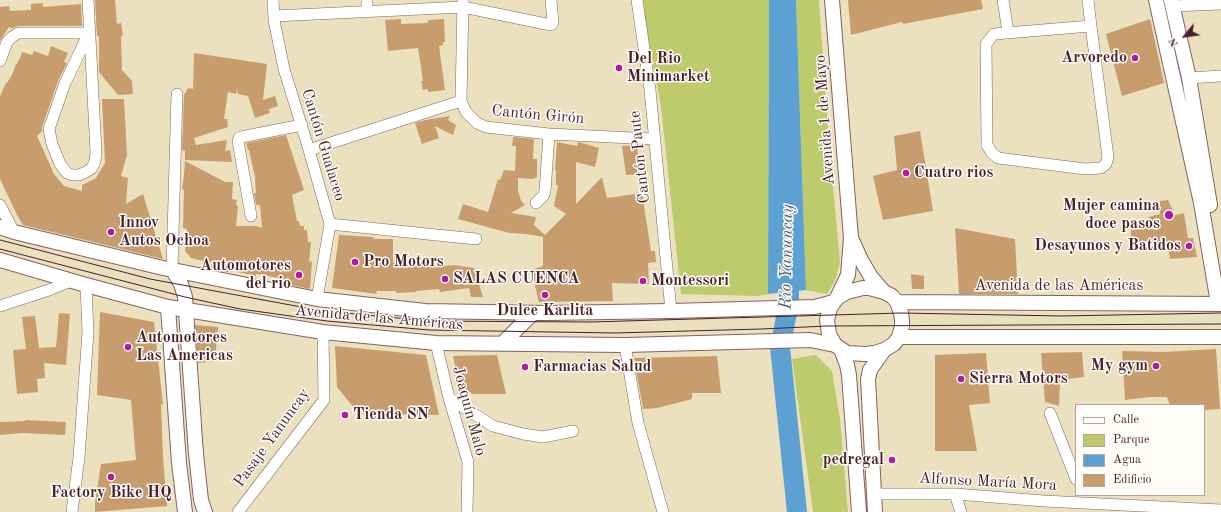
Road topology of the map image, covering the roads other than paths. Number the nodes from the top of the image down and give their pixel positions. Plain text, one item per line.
1 (88, 0) edge
2 (273, 0) edge
3 (367, 0) edge
4 (551, 0) edge
5 (637, 0) edge
6 (832, 0) edge
7 (1003, 0) edge
8 (1088, 0) edge
9 (1156, 0) edge
10 (463, 3) edge
11 (1172, 3) edge
12 (1221, 4) edge
13 (367, 12) junction
14 (274, 16) junction
15 (1091, 26) junction
16 (1008, 32) junction
17 (89, 34) junction
18 (0, 61) edge
19 (1221, 76) edge
20 (1189, 78) junction
21 (177, 94) dead end
22 (461, 101) junction
23 (302, 125) junction
24 (549, 134) junction
25 (654, 139) junction
26 (309, 150) junction
27 (536, 203) dead end
28 (0, 205) edge
29 (251, 216) dead end
30 (330, 224) junction
31 (0, 227) edge
32 (14, 232) junction
33 (851, 238) junction
34 (476, 239) dead end
35 (0, 260) edge
36 (172, 269) junction
37 (1221, 269) edge
38 (71, 281) junction
39 (86, 285) junction
40 (884, 292) junction
41 (317, 299) junction
42 (835, 300) junction
43 (897, 302) junction
44 (1220, 303) edge
45 (0, 306) edge
46 (168, 307) junction
47 (186, 310) junction
48 (671, 311) junction
49 (533, 313) junction
50 (323, 332) junction
51 (1221, 337) edge
52 (899, 338) junction
53 (436, 343) junction
54 (502, 344) junction
55 (625, 345) junction
56 (838, 347) junction
57 (884, 350) junction
58 (449, 398) junction
59 (1050, 412) dead end
60 (573, 431) dead end
61 (1075, 476) edge
62 (874, 494) junction
63 (955, 494) junction
64 (1126, 496) edge
65 (1084, 499) edge
66 (1131, 506) junction
67 (1046, 507) edge
68 (1221, 510) edge
69 (72, 512) edge
70 (185, 512) edge
71 (205, 512) edge
72 (238, 512) edge
73 (467, 512) edge
74 (663, 512) edge
75 (859, 512) edge
76 (875, 512) edge
77 (961, 512) edge

1 - 17 street
2 - 14 street, Cantón Gualaceo
3 - 13 street
4 - 10 street
5 - 25 street, Cantón Paute
6 - 33 main road, Avenida 1 de Mayo
7 - 16 street
8 - 15 street
9 - 44 main road
10 - 13 street
10 - 22 street
11 - 12 street
11 - 20 main road
13 - 14 street
14 - 23 street, Cantón Gualaceo
15 - 16 street
15 - 16 street
17 - 17 street
17 - 18 street
19 - 20 street
20 - 37 main road
21 - 36 street
22 - 24 street, Cantón Girón
22 - 26 street
23 - 26 street, Cantón Gualaceo
23 - 29 street
24 - 25 street, Cantón Girón
24 - 27 street
25 - 48 street, Cantón Paute
26 - 30 street, Cantón Gualaceo
28 - 32 street
30 - 34 street
30 - 41 street, Cantón Gualaceo
31 - 32 main road, Avenida de las Américas
32 - 36 main road, Avenida de las Américas
33 - 40 main road, Avenida 1 de Mayo
33 - 42 main road, Avenida 1 de Mayo
35 - 38 main road, Avenida de las Américas
36 - 41 main road, Avenida de las Américas
36 - 47 main road
38 - 39 main road, Avenida de las Américas
38 - 45 street
39 - 46 main road, Avenida de las Américas
39 - 69 street
40 - 42 main road, Avenida de las Américas
40 - 43 main road, Avenida de las Américas
41 - 49 main road, Avenida de las Américas
42 - 48 main road, Avenida de las Américas
42 - 56 main road
43 - 44 main road, Avenida de las Américas
43 - 52 main road
46 - 47 main road, Avenida de las Américas
46 - 70 main road
47 - 50 main road, Avenida de las Américas
47 - 71 main road
48 - 49 main road, Avenida de las Américas
49 - 54 main road
50 - 53 main road, Avenida de las Américas
50 - 72 street, Pasaje Yanuncay
51 - 52 main road
52 - 57 main road, Avenida de las Américas
53 - 54 main road, Avenida de las Américas
53 - 58 street, Joaquín Malo
54 - 55 main road, Avenida de las Américas
55 - 56 main road, Avenida de las Américas
55 - 74 street
56 - 57 main road, Avenida de las Américas
56 - 75 main road
57 - 62 main road
58 - 60 street
58 - 73 street, Joaquín Malo
59 - 61 street
62 - 63 street, Alfonso María Mora
62 - 76 main road
63 - 67 street, Alfonso María Mora
63 - 77 street
64 - 66 street
65 - 66 street, Alfonso María Mora
65 - 67 street, Alfonso María Mora
66 - 68 street, Alfonso María Mora

